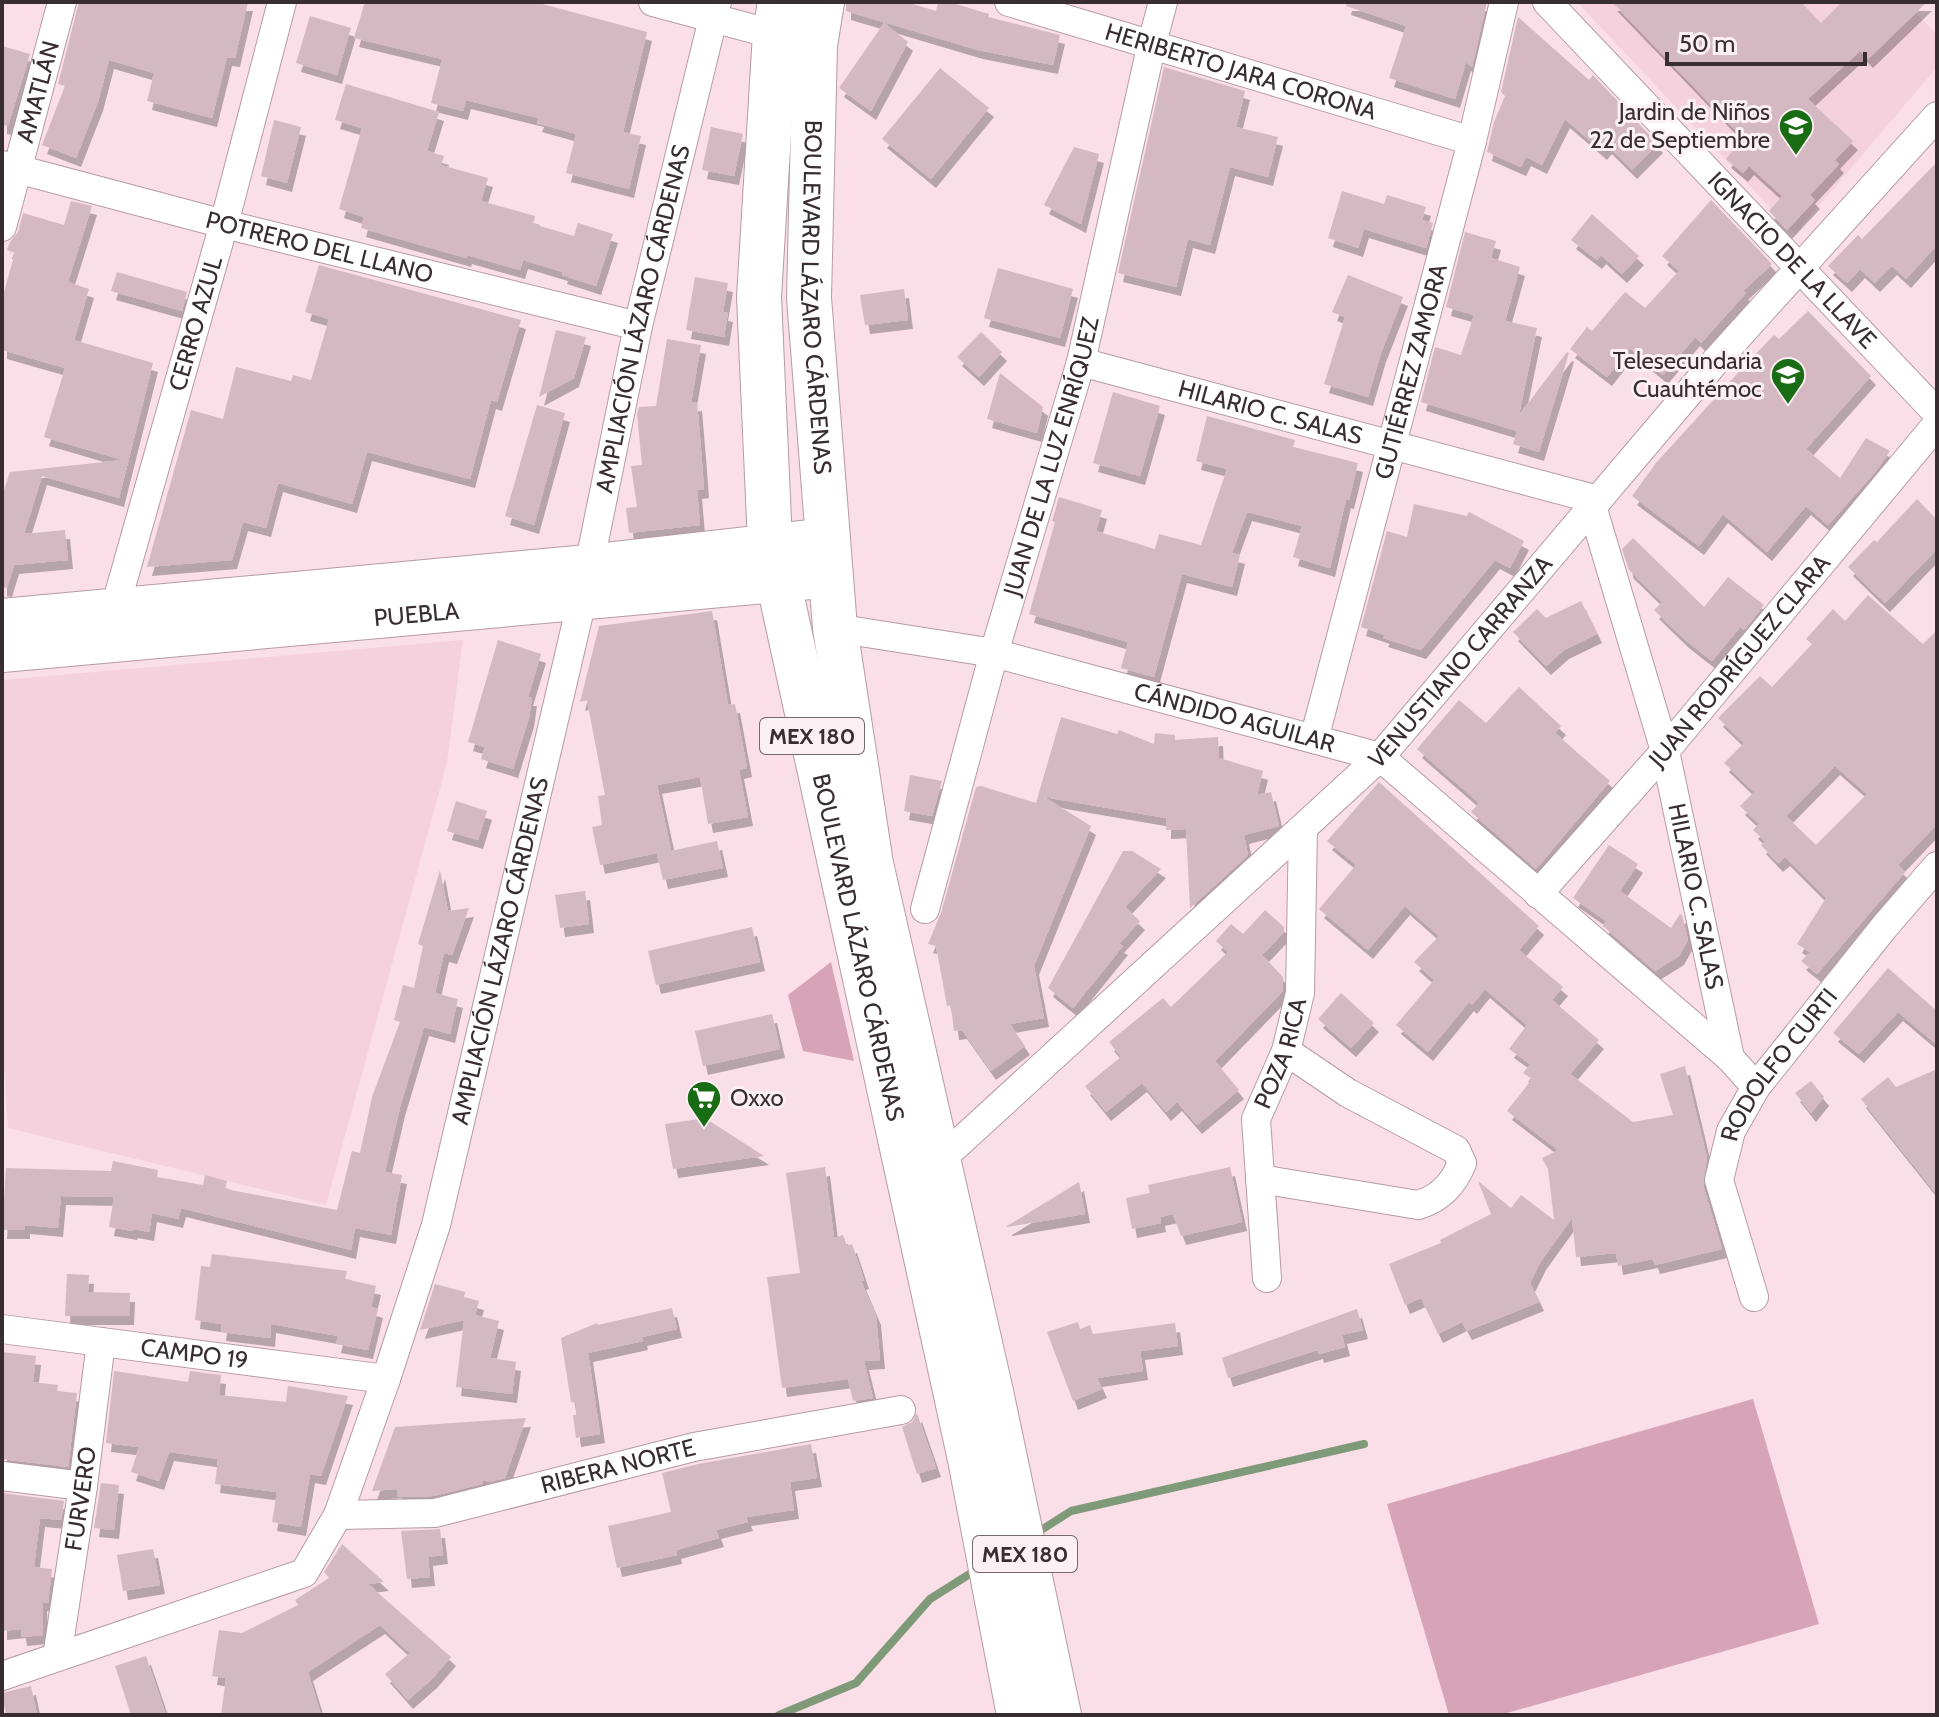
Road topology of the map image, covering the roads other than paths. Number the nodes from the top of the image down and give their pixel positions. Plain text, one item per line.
1 (62, 2) edge
2 (282, 2) edge
3 (653, 2) edge
4 (822, 2) edge
5 (1009, 2) edge
6 (1163, 2) edge
7 (1504, 2) edge
8 (1547, 2) edge
9 (714, 10) edge
10 (790, 27) edge
11 (1152, 43) junction
12 (1937, 116) edge
13 (1472, 141) junction
14 (10, 167) edge
15 (224, 224) junction
16 (2, 227) edge
17 (1799, 267) junction
18 (638, 326) junction
19 (1081, 362) junction
20 (1937, 413) edge
21 (1937, 424) edge
22 (1392, 445) junction
23 (1595, 503) junction
24 (829, 558) junction
25 (774, 561) junction
26 (585, 582) junction
27 (2, 619) edge
28 (110, 625) junction
29 (835, 628) junction
30 (2, 652) edge
31 (994, 653) junction
32 (1314, 739) junction
33 (1665, 751) junction
34 (1380, 757) junction
35 (1303, 828) junction
36 (1937, 866) edge
37 (1538, 894) junction
38 (925, 909) dead end
39 (1286, 1051) junction
40 (1730, 1058) junction
41 (1756, 1087) junction
42 (938, 1162) junction
43 (1260, 1179) junction
44 (1267, 1278) dead end
45 (1754, 1297) dead end
46 (2, 1329) edge
47 (101, 1342) junction
48 (386, 1379) junction
49 (901, 1410) dead end
50 (2, 1476) edge
51 (83, 1486) junction
52 (338, 1515) junction
53 (57, 1657) junction
54 (2, 1676) edge
55 (1019, 1715) edge
56 (1059, 1715) edge

1 - 14 street, AMATLÁN
2 - 15 street, CERRO AZUL
3 - 9 street
4 - 10 main road, BOULEVARD LÁZARO CÁRDENAS / MEX 180
5 - 11 street, HERIBERTO JARA CORONA
6 - 11 street, JUAN DE LA LUZ ENRÍQUEZ
7 - 13 street, GUTIÉRREZ ZAMORA
8 - 17 street, IGNACIO DE LA LLAVE
9 - 10 street
9 - 18 street, AMPLIACIÓN LÁZARO CÁRDENAS
10 - 24 main road, BOULEVARD LÁZARO CÁRDENAS / MEX 180
10 - 25 main road, BOULEVARD LÁZARO CÁRDENAS / MEX 180
11 - 13 street, HERIBERTO JARA CORONA
11 - 19 street, JUAN DE LA LUZ ENRÍQUEZ
12 - 17 street, VENUSTIANO CARRANZA
13 - 22 street, GUTIÉRREZ ZAMORA
14 - 15 street, POTRERO DEL LLANO
14 - 16 street, AMATLÁN
15 - 18 street, POTRERO DEL LLANO
15 - 28 street, CERRO AZUL
17 - 20 street, IGNACIO DE LA LLAVE
17 - 23 street, VENUSTIANO CARRANZA
18 - 26 street, AMPLIACIÓN LÁZARO CÁRDENAS
19 - 22 street, HILARIO C. SALAS
19 - 31 street, JUAN DE LA LUZ ENRÍQUEZ
21 - 33 street, JUAN RODRÍGUEZ CLARA
22 - 23 street, HILARIO C. SALAS
22 - 32 street, GUTIÉRREZ ZAMORA
23 - 33 street, HILARIO C. SALAS
23 - 34 street, VENUSTIANO CARRANZA
24 - 25 main road, PUEBLA
24 - 29 main road, BOULEVARD LÁZARO CÁRDENAS / MEX 180
25 - 26 main road, PUEBLA
25 - 55 main road, BOULEVARD LÁZARO CÁRDENAS / MEX 180
26 - 28 main road, PUEBLA
26 - 48 street, AMPLIACIÓN LÁZARO CÁRDENAS
27 - 28 main road, PUEBLA
28 - 30 main road, PUEBLA
29 - 31 street, CÁNDIDO AGUILAR
29 - 42 main road, BOULEVARD LÁZARO CÁRDENAS / MEX 180
31 - 32 street, CÁNDIDO AGUILAR
31 - 38 street, JUAN DE LA LUZ ENRÍQUEZ
32 - 34 street, CÁNDIDO AGUILAR
33 - 37 street, JUAN RODRÍGUEZ CLARA
33 - 40 street, HILARIO C. SALAS
34 - 35 street, VENUSTIANO CARRANZA
34 - 37 street, CÁNDIDO AGUILAR
35 - 39 street, POZA RICA
35 - 42 street, VENUSTIANO CARRANZA
36 - 41 street, RODOLFO CURTI
37 - 40 street, CÁNDIDO AGUILAR
39 - 43 street, POZA RICA
39 - 43 street
40 - 41 street, CÁNDIDO AGUILAR
41 - 45 street, RODOLFO CURTI
42 - 56 main road, BOULEVARD LÁZARO CÁRDENAS / MEX 180
43 - 44 street, POZA RICA
46 - 47 street, CAMPO 19
47 - 48 street, CAMPO 19
47 - 51 street, FURVERO
48 - 52 street, AMPLIACIÓN LÁZARO CÁRDENAS
49 - 52 street, RIBERA NORTE
50 - 51 street
51 - 53 street, FURVERO
52 - 53 street, AMPLIACIÓN LÁZARO CÁRDENAS
53 - 54 street, AMPLIACIÓN LÁZARO CÁRDENAS

